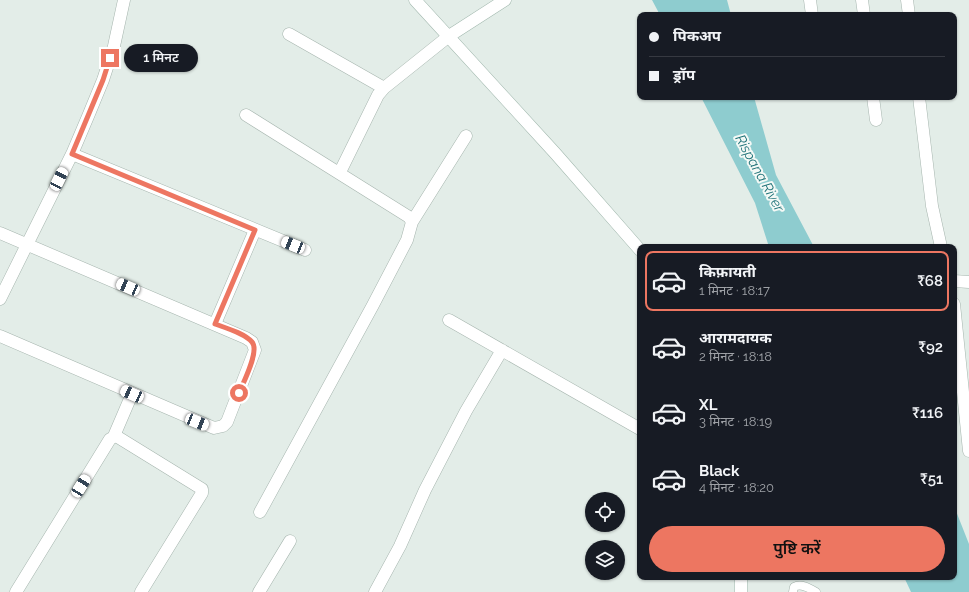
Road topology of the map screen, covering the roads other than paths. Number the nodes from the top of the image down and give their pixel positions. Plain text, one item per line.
1 (124, 0) edge
2 (505, 0) edge
3 (810, 0) edge
4 (862, 0) edge
5 (907, 0) edge
6 (419, 1) edge
7 (812, 12) edge
8 (864, 12) edge
9 (909, 12) edge
10 (289, 34) dead end
11 (449, 36) junction
12 (384, 88) junction
13 (873, 100) edge
14 (919, 100) edge
15 (246, 115) dead end
16 (876, 120) dead end
17 (466, 136) dead end
18 (72, 154) junction
19 (340, 172) junction
20 (412, 222) junction
21 (255, 230) junction
22 (0, 233) edge
23 (26, 244) junction
24 (940, 244) edge
25 (637, 247) edge
26 (305, 250) dead end
27 (957, 281) edge
28 (969, 282) edge
29 (0, 299) edge
30 (449, 320) dead end
31 (215, 324) junction
32 (957, 333) edge
33 (0, 336) edge
34 (502, 350) junction
35 (132, 394) junction
36 (637, 427) edge
37 (114, 436) junction
38 (969, 451) edge
39 (260, 512) dead end
40 (290, 541) dead end
41 (741, 580) edge
42 (16, 592) edge
43 (141, 592) edge
44 (259, 592) edge
45 (376, 592) edge
46 (742, 592) edge
47 (793, 592) edge
48 (816, 592) edge

1 - 18 street
2 - 11 street
3 - 7 street
4 - 8 street
5 - 9 street
6 - 11 street
10 - 12 street
11 - 12 street
11 - 25 street
12 - 19 street
13 - 16 street
14 - 24 street
15 - 19 street
17 - 20 street
18 - 21 street
18 - 23 street
19 - 20 street
20 - 39 street
21 - 26 street
21 - 31 street
22 - 23 street
23 - 29 street
23 - 31 street
27 - 28 street
30 - 34 street
31 - 35 street
32 - 38 street
33 - 35 street
34 - 36 street
34 - 45 street
35 - 37 street
37 - 42 street
37 - 43 street
40 - 44 street
41 - 46 street
47 - 48 lane

